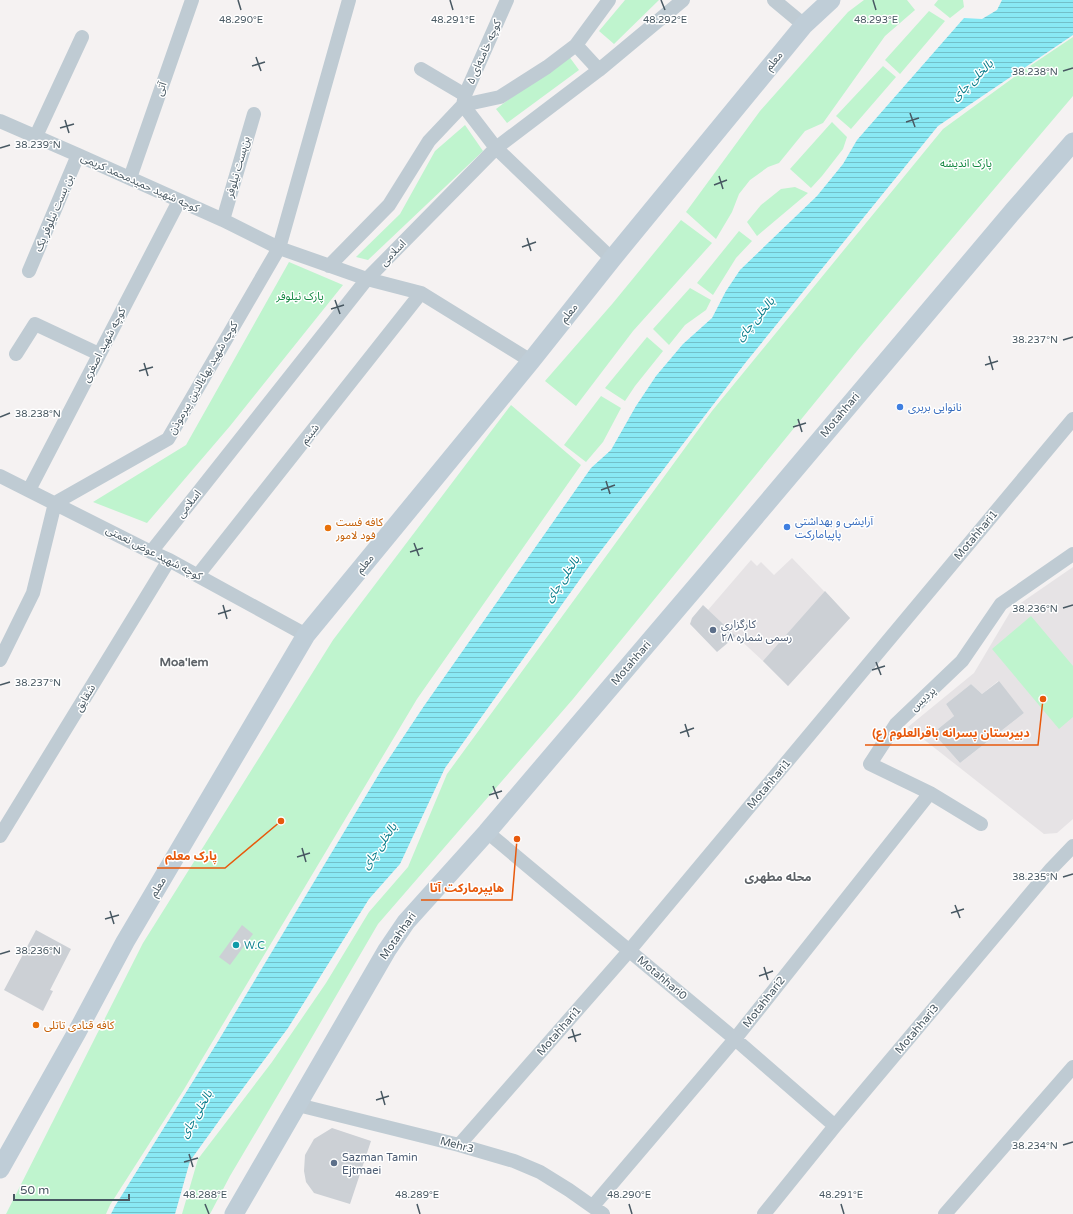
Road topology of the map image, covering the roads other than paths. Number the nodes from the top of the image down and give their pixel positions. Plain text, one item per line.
1 (192, 0) edge
2 (349, 0) edge
3 (507, 0) edge
4 (609, 0) edge
5 (683, 0) edge
6 (774, 0) edge
7 (831, 0) edge
8 (804, 25) junction
9 (82, 37) dead end
10 (576, 45) junction
11 (421, 69) dead end
12 (599, 70) junction
13 (464, 100) junction
14 (254, 114) dead end
15 (0, 121) edge
16 (36, 136) junction
17 (1073, 142) edge
18 (496, 148) junction
19 (78, 155) junction
20 (130, 178) junction
21 (179, 201) junction
22 (223, 220) junction
23 (280, 248) junction
24 (612, 258) junction
25 (329, 266) junction
26 (29, 271) dead end
27 (367, 279) junction
28 (422, 293) junction
29 (16, 354) dead end
30 (100, 354) junction
31 (531, 361) junction
32 (1073, 419) edge
33 (0, 476) edge
34 (29, 490) junction
35 (55, 503) junction
36 (151, 552) junction
37 (1073, 554) edge
38 (169, 560) junction
39 (198, 575) junction
40 (306, 635) junction
41 (0, 660) edge
42 (930, 793) junction
43 (981, 824) dead end
44 (487, 832) junction
45 (0, 836) edge
46 (1073, 846) edge
47 (629, 951) junction
48 (735, 1039) junction
49 (1073, 1067) edge
50 (298, 1105) junction
51 (835, 1126) junction
52 (459, 1145) junction
53 (0, 1169) edge
54 (598, 1210) edge
55 (234, 1214) edge
56 (764, 1214) edge
57 (945, 1214) edge

1 - 20 street, آتی
2 - 23 street
3 - 13 street, کوچه خامنه‌ای ۵
4 - 10 street
5 - 12 street, اسلامی
6 - 8 street
7 - 8 main road, معلم
8 - 24 main road, معلم
9 - 16 street
10 - 12 street
10 - 13 street
11 - 13 street
12 - 18 street, اسلامی
13 - 18 street
13 - 25 street, کوچه خامنه‌ای ۵
14 - 22 street, بن‌بست نیلوفر
15 - 16 street, کوچه شهید حمیدمحمد کریمی
16 - 19 street, کوچه شهید حمیدمحمد کریمی
17 - 44 main road, Motahhari
18 - 24 street
18 - 27 street, اسلامی
19 - 20 street, کوچه شهید حمیدمحمد کریمی
19 - 26 street, بن بست نیلوفر یک
20 - 21 street, کوچه شهید حمیدمحمد کریمی
21 - 22 street, کوچه شهید حمیدمحمد کریمی
21 - 30 street, کوچه شهید اصغری
22 - 23 street, کوچه شهید حمیدمحمد کریمی
23 - 25 street, کوچه شهید حمیدمحمد کریمی
23 - 35 street, کوچه شهید بهاءالدین پیرموذن
24 - 31 main road, معلم
25 - 27 street, کوچه شهید حمیدمحمد کریمی
27 - 28 street, کوچه شهید حمیدمحمد کریمی
27 - 36 street, اسلامی
28 - 31 street, کوچه شهید حمیدمحمد کریمی
28 - 39 street, شبنم
29 - 30 street
30 - 34 street, کوچه شهید اصغری
31 - 40 main road, معلم
32 - 47 street, Motahhari1
33 - 34 street, کوچه شهید عوض نعمتی
34 - 35 street, کوچه شهید عوض نعمتی
35 - 36 street, کوچه شهید عوض نعمتی
35 - 41 street
36 - 38 street, کوچه شهید عوض نعمتی
37 - 42 street, پردیس
38 - 39 street, کوچه شهید عوض نعمتی
38 - 45 street, شقایق
39 - 40 street, کوچه شهید عوض نعمتی
40 - 53 main road, معلم
42 - 43 street, پردیس
42 - 48 street, Motahhari2
44 - 47 street, Motahhari0
44 - 50 main road, Motahhari
46 - 51 street, Motahhari3
47 - 48 street, Motahhari0
47 - 52 street, Motahhari1
48 - 51 street, Motahhari0
48 - 54 street, Motahhari2
49 - 57 street
50 - 52 street, Mehr3
50 - 55 main road, Motahhari
51 - 56 street, Motahhari3
52 - 54 street, Mehr3

